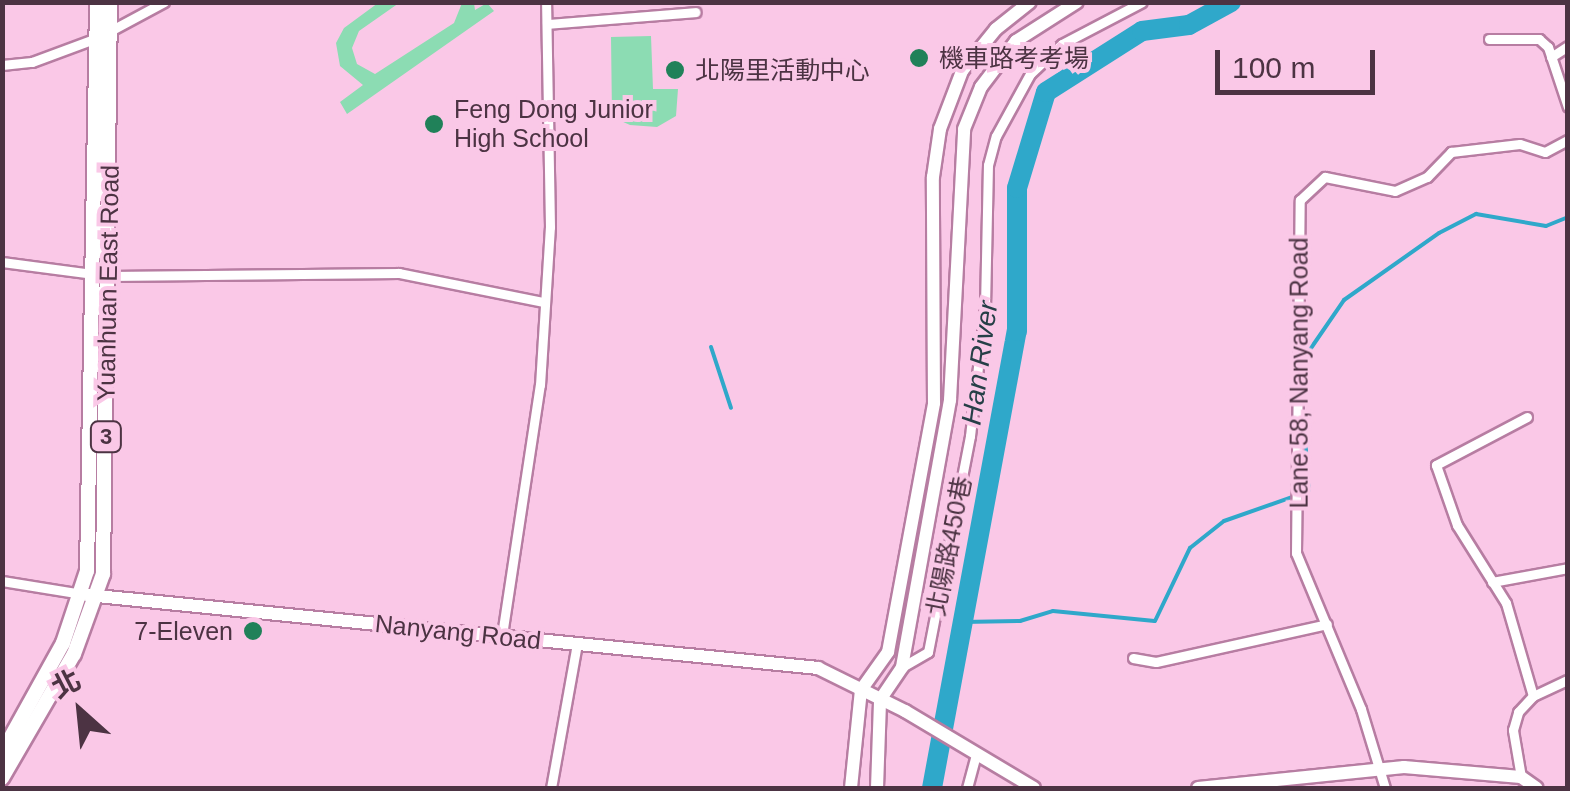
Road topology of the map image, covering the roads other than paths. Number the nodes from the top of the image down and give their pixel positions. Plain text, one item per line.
1 (97, 2) edge
2 (110, 2) edge
3 (164, 2) edge
4 (546, 2) edge
5 (1030, 2) edge
6 (1077, 2) edge
7 (1142, 2) edge
8 (696, 12) dead end
9 (547, 24) junction
10 (104, 34) junction
11 (1490, 40) dead end
12 (1568, 46) edge
13 (1551, 57) junction
14 (2, 65) edge
15 (1568, 107) edge
16 (1568, 140) edge
17 (2, 262) edge
18 (102, 276) junction
19 (543, 302) junction
20 (1528, 416) dead end
21 (1568, 568) edge
22 (2, 581) edge
23 (1492, 582) junction
24 (89, 596) junction
25 (1327, 624) junction
26 (502, 635) junction
27 (577, 643) junction
28 (1133, 658) dead end
29 (902, 666) junction
30 (1568, 680) edge
31 (861, 690) junction
32 (1533, 696) junction
33 (880, 700) junction
34 (2, 752) edge
35 (973, 753) junction
36 (1380, 769) junction
37 (2, 778) edge
38 (1521, 778) junction
39 (550, 788) edge
40 (852, 788) edge
41 (877, 788) edge
42 (967, 788) edge
43 (1034, 788) edge
44 (1198, 788) edge
45 (1385, 788) edge
46 (1537, 788) edge

1 - 10 main road, Yuanhuan East Road / 3
2 - 10 main road, Yuanhuan East Road / 3
3 - 10 street
4 - 9 street
5 - 31 street
6 - 29 street
7 - 29 street, 北陽路450巷
8 - 9 street
9 - 19 street
10 - 14 street
10 - 18 main road, Yuanhuan East Road / 3
11 - 13 street
12 - 13 street
13 - 15 street
16 - 25 street, Lane 58, Nanyang Road
17 - 18 street
18 - 19 street
18 - 24 main road, Yuanhuan East Road / 3
19 - 26 street
20 - 23 street
21 - 23 street
22 - 24 street, Nanyang Road
23 - 32 street
24 - 26 street, Nanyang Road
24 - 34 main road, Yuanhuan East Road / 3
24 - 37 main road, Yuanhuan East Road / 3
25 - 28 street
25 - 36 street, Lane 58, Nanyang Road
26 - 27 street, Nanyang Road
27 - 31 street, Nanyang Road
27 - 39 street
29 - 33 street
30 - 32 street
31 - 33 street, Nanyang Road
31 - 40 street
32 - 38 street
33 - 35 street, Nanyang Road
33 - 41 street
35 - 42 street
35 - 43 street
36 - 38 street
36 - 44 street
36 - 45 street, Lane 58, Nanyang Road
38 - 46 street

